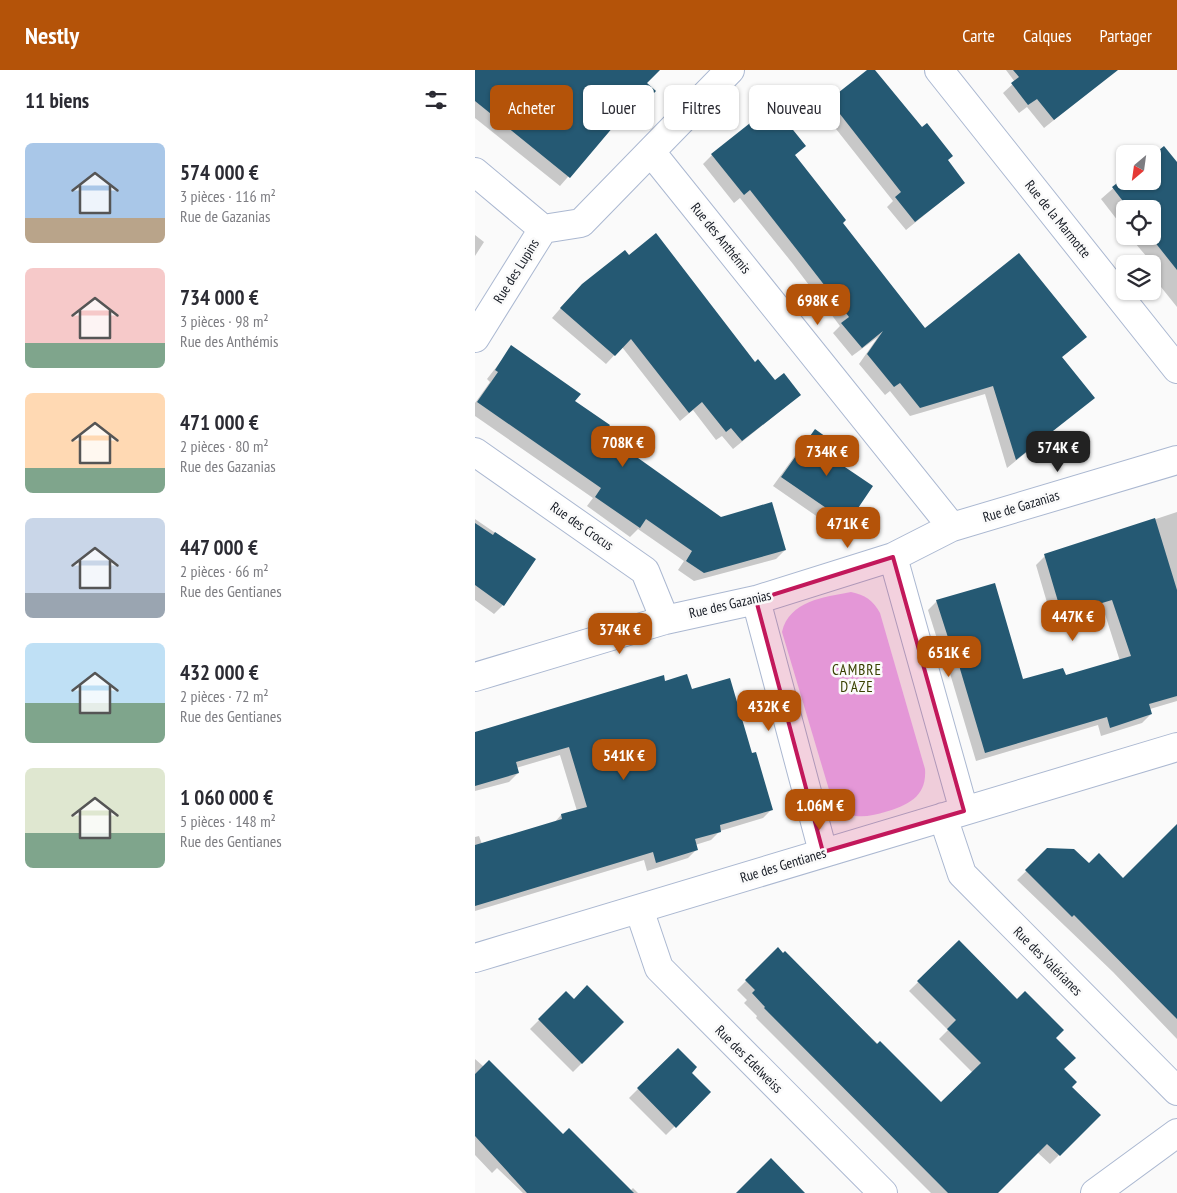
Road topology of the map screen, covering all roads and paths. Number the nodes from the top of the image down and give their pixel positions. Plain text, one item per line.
1 (730, 70) edge
2 (939, 70) edge
3 (651, 152) junction
4 (475, 172) edge
5 (543, 229) junction
6 (475, 338) edge
7 (1177, 369) edge
8 (475, 452) edge
9 (1177, 460) edge
10 (952, 527) junction
11 (893, 557) junction
12 (756, 600) junction
13 (665, 620) junction
14 (475, 677) edge
15 (1177, 747) edge
16 (953, 814) junction
17 (823, 852) junction
18 (639, 909) junction
19 (475, 958) edge
20 (1177, 1091) edge
21 (1177, 1133) edge
22 (883, 1193) edge
23 (1095, 1193) edge

1 - 3 street
2 - 7 street, Rue de la Marmotte
3 - 5 street
3 - 10 street, Rue des Anthémis
4 - 5 street, Rue des Lupins
5 - 6 street, Rue des Lupins
8 - 13 street, Rue des Crocus
9 - 10 street, Rue de Gazanias
10 - 11 street, Rue des Gazanias
11 - 12 street, Rue des Gazanias
11 - 16 street, Rue des Valérianes
12 - 13 street, Rue des Gazanias
12 - 17 street
13 - 14 street, Rue des Gazanias
15 - 16 street, Rue des Gentianes
16 - 17 street, Rue des Gentianes
16 - 20 street, Rue des Valérianes
17 - 18 street, Rue des Gentianes
18 - 19 street, Rue des Gentianes
18 - 22 street, Rue des Edelweiss
21 - 23 street

